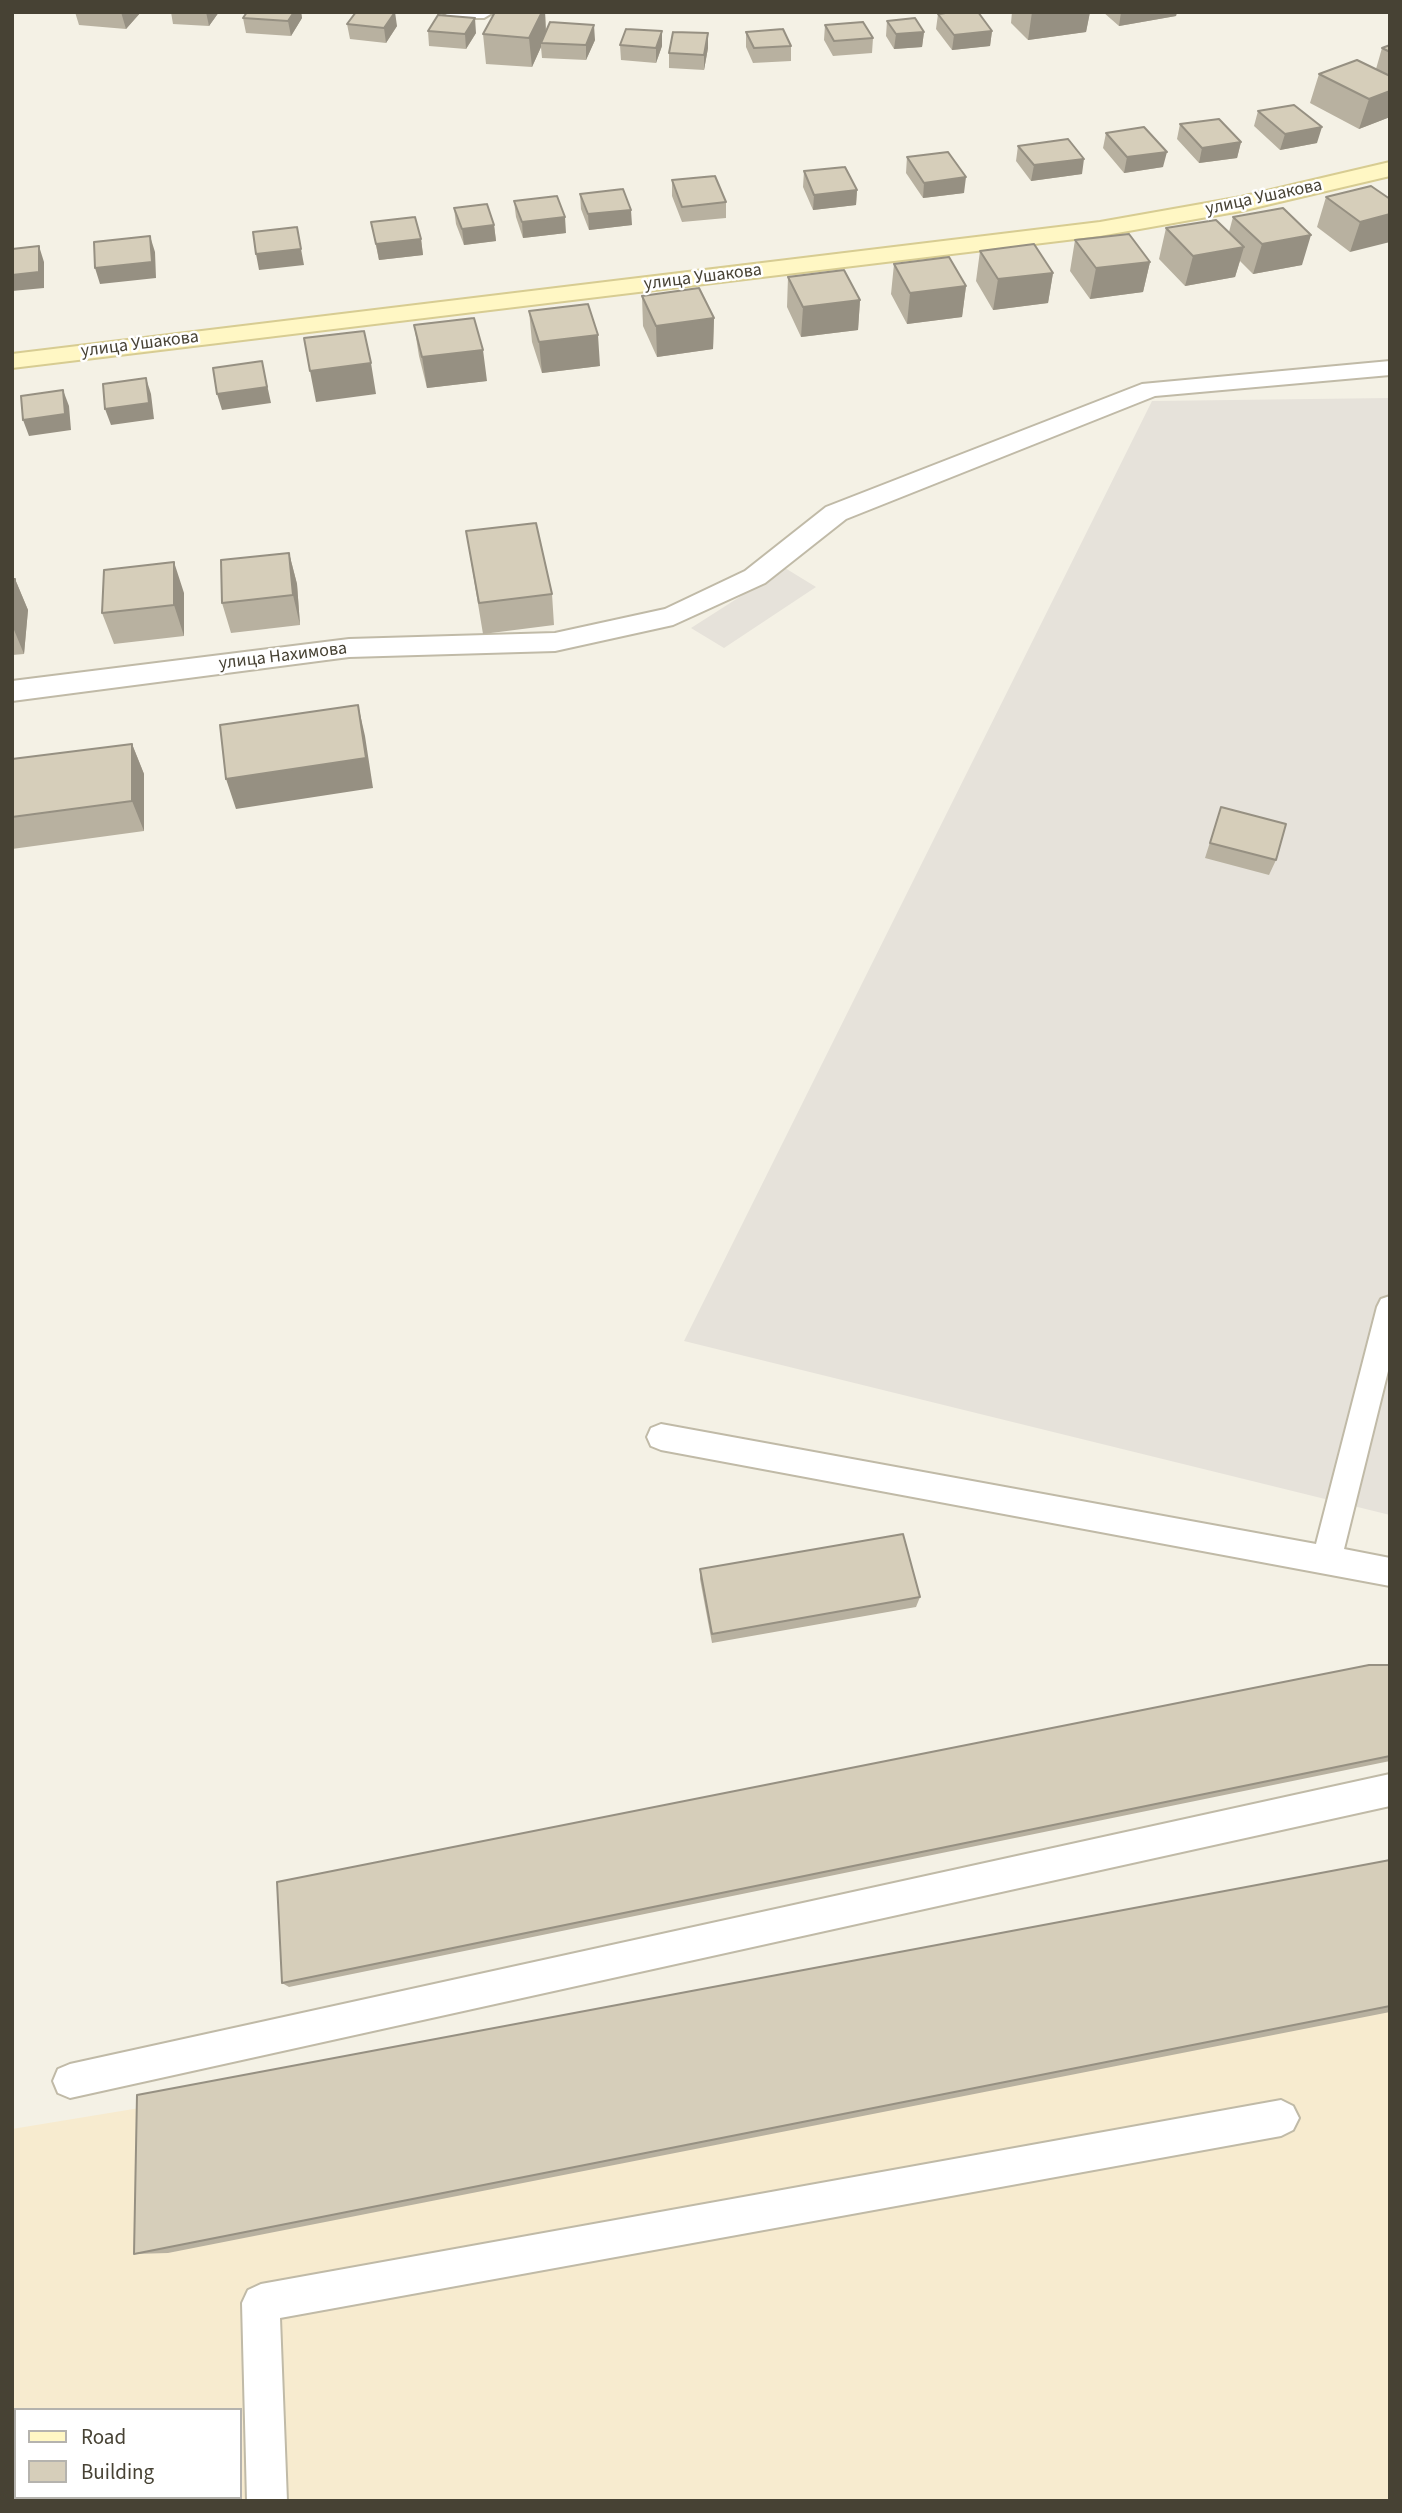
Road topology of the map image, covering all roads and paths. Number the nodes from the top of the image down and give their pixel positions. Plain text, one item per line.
1 (452, 12) edge
2 (484, 12) edge
3 (1390, 169) edge
4 (12, 361) edge
5 (1390, 368) edge
6 (12, 691) edge
7 (1390, 1307) edge
8 (661, 1437) dead end
9 (1327, 1559) junction
10 (1390, 1572) edge
11 (1390, 1790) edge
12 (69, 2081) dead end
13 (1281, 2118) dead end
14 (267, 2501) edge

1 - 2 street
3 - 4 main road, улица Ушакова
5 - 6 street, улица Нахимова
7 - 9 lane
8 - 9 lane
9 - 10 lane
11 - 12 lane
13 - 14 lane

